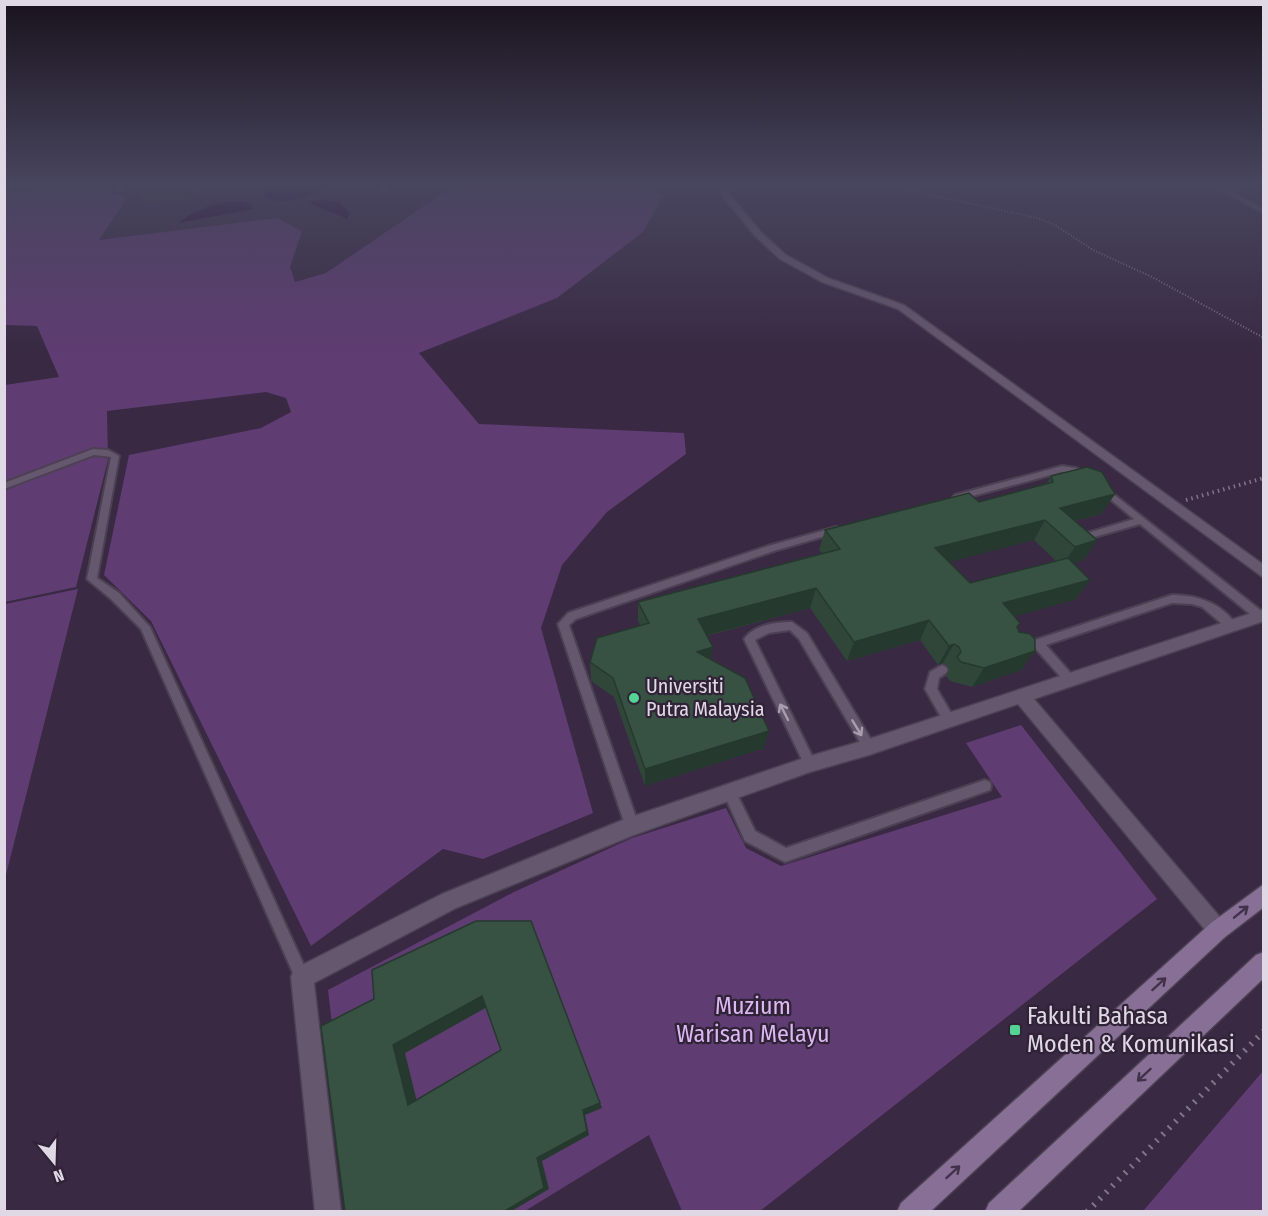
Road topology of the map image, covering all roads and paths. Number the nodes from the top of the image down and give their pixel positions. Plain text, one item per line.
1 (765, 241) edge
2 (1080, 241) edge
3 (1263, 338) edge
4 (1263, 478) edge
5 (4, 486) edge
6 (950, 499) edge
7 (1172, 504) junction
8 (1142, 520) junction
9 (849, 526) edge
10 (1074, 540) edge
11 (1263, 573) edge
12 (1262, 616) edge
13 (1232, 626) junction
14 (1038, 643) junction
15 (1012, 646) edge
16 (942, 670) dead end
17 (1070, 680) junction
18 (1021, 696) junction
19 (949, 720) junction
20 (869, 747) junction
21 (810, 764) junction
22 (985, 786) dead end
23 (729, 792) junction
24 (632, 826) junction
25 (1263, 894) edge
26 (1218, 930) junction
27 (1263, 963) edge
28 (302, 977) junction
29 (1263, 1031) edge
30 (328, 1212) edge
31 (910, 1212) edge
32 (998, 1212) edge
33 (1087, 1212) edge

1 - 7 street
2 - 3 path
4 - 7 path
5 - 28 lane
6 - 8 lane
7 - 11 street
8 - 10 lane
8 - 12 lane
9 - 24 lane
12 - 13 street
13 - 14 lane
13 - 17 street
14 - 15 lane
14 - 17 lane
16 - 19 lane
17 - 18 street
18 - 19 street
18 - 26 street
19 - 20 street
20 - 21 street
21 -> 20 lane
21 - 23 street
22 - 23 lane
23 - 24 street
24 - 28 street
26 -> 25 main road
31 -> 26 main road
27 -> 32 main road
28 - 30 street
29 - 33 path

